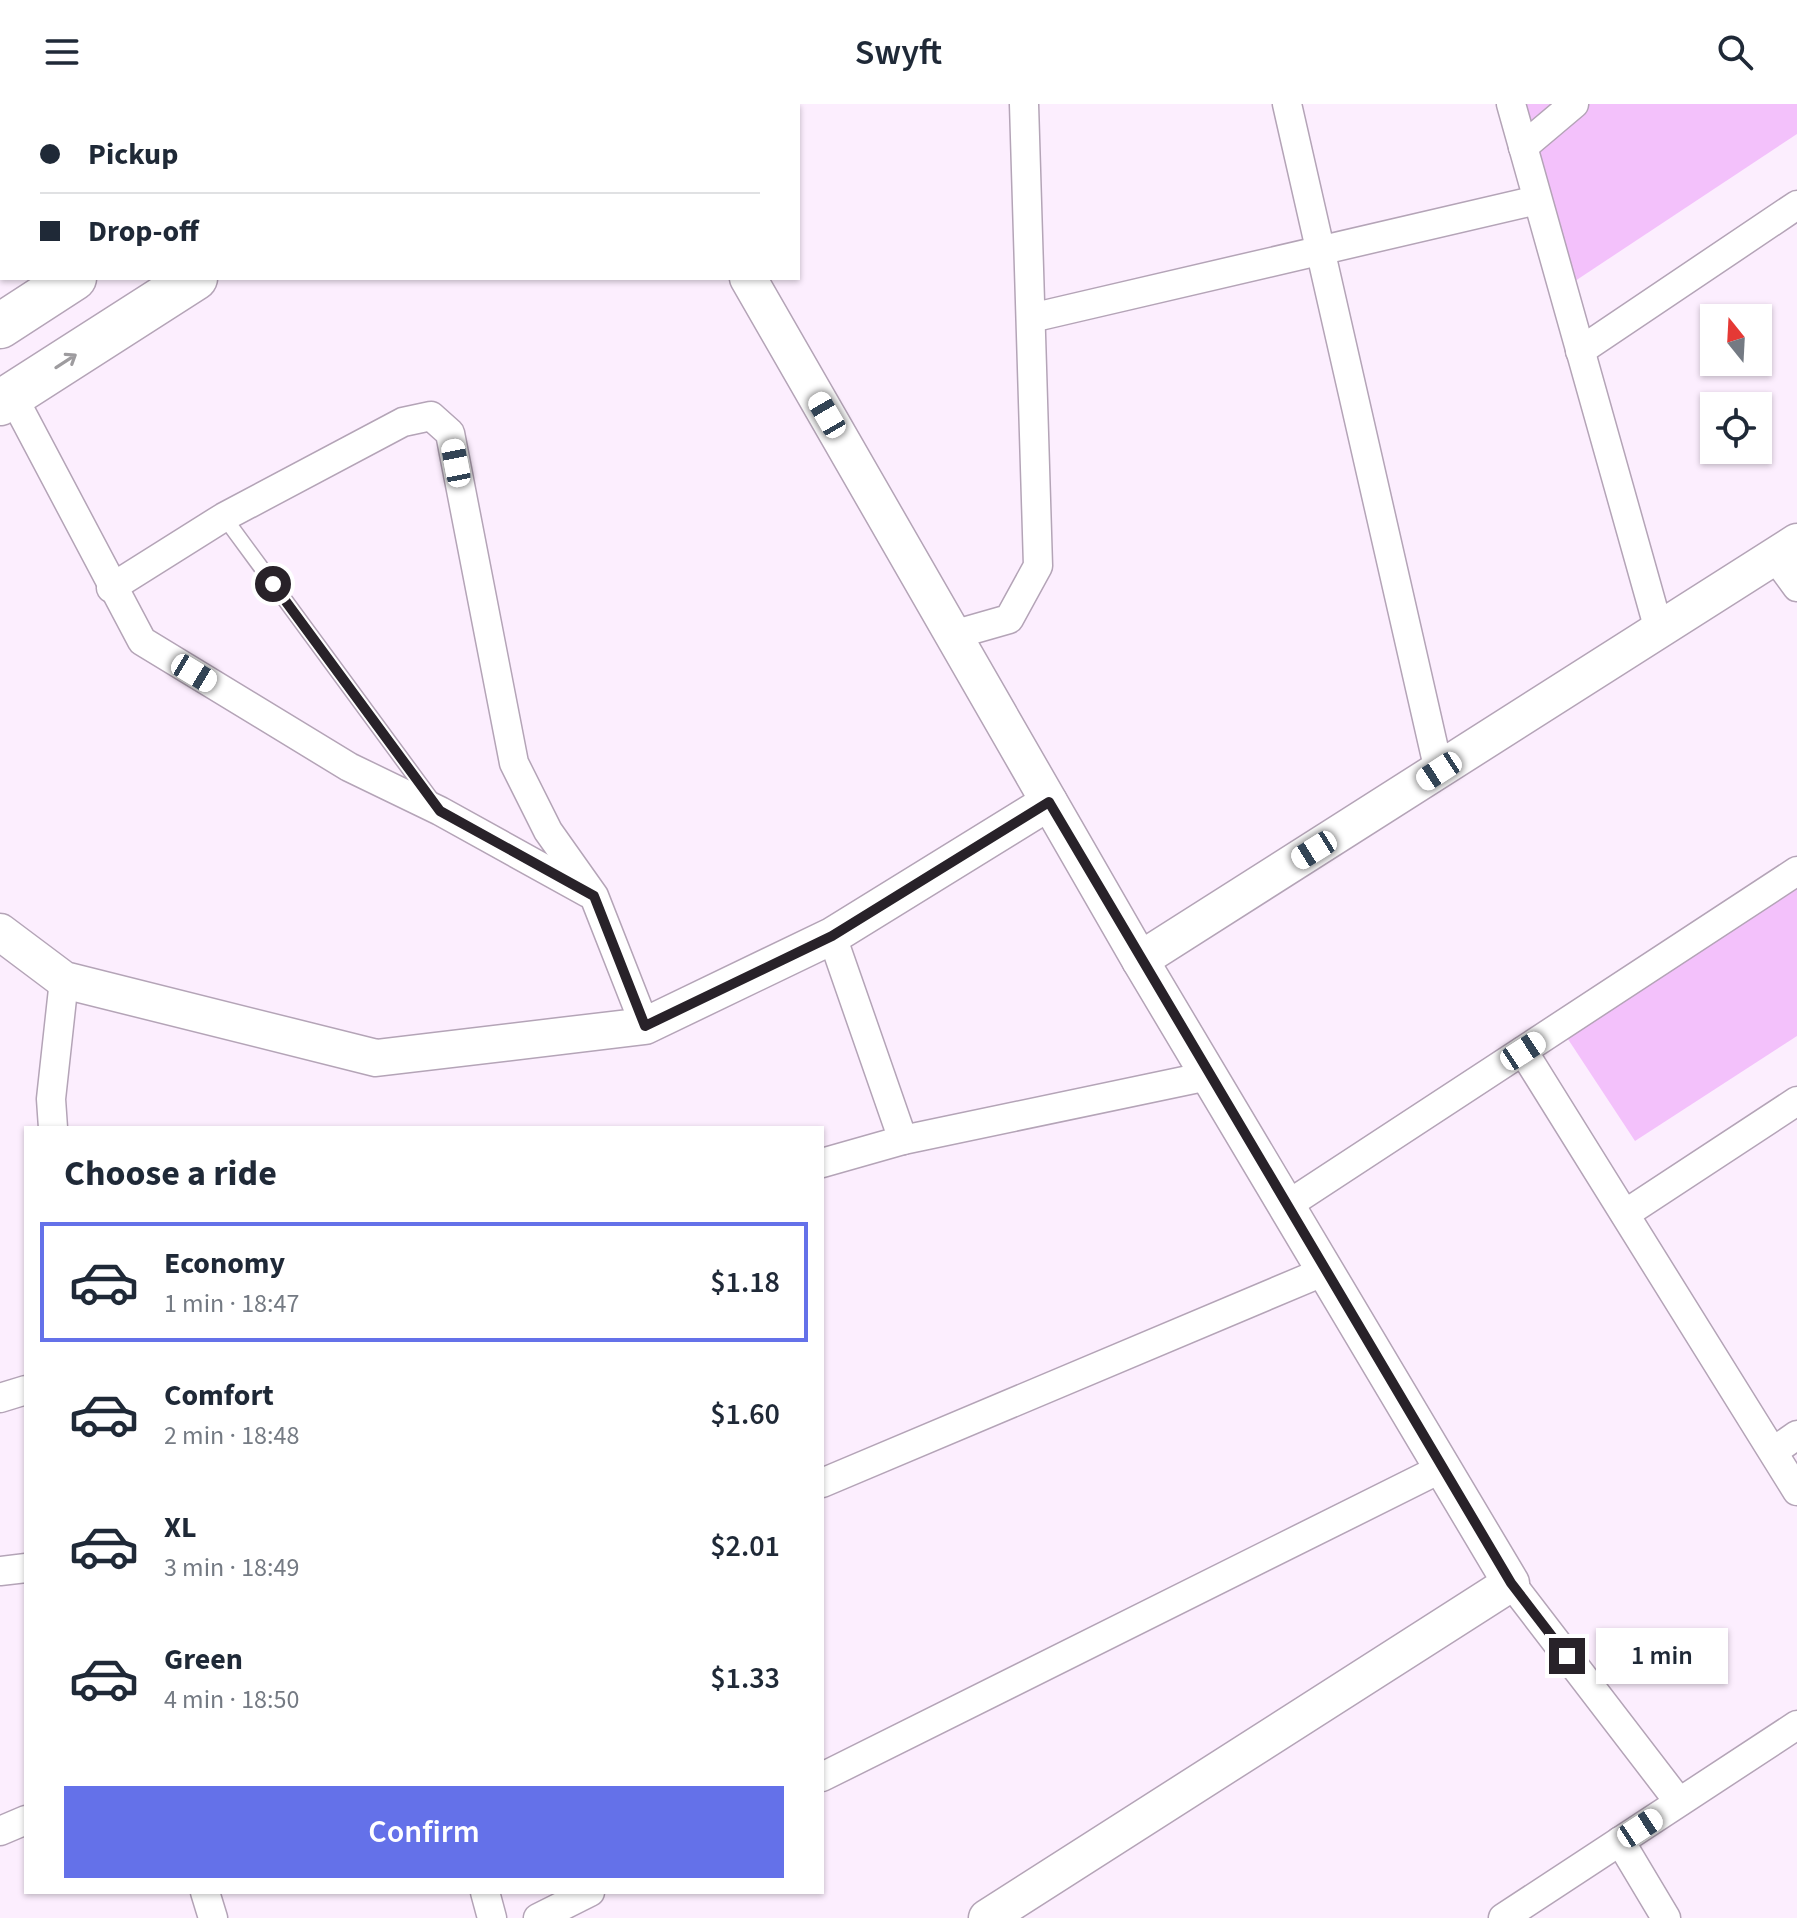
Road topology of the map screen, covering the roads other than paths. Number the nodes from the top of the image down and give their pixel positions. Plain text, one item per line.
1 (1024, 104) edge
2 (1287, 104) edge
3 (1511, 104) edge
4 (1574, 104) edge
5 (1523, 147) junction
6 (1537, 200) junction
7 (1797, 205) edge
8 (1320, 251) junction
9 (71, 280) edge
10 (192, 280) edge
11 (749, 280) edge
12 (1031, 318) junction
13 (0, 326) edge
14 (1580, 351) junction
15 (6, 399) edge
16 (224, 517) junction
17 (1786, 550) edge
18 (1797, 587) edge
19 (111, 588) junction
20 (1659, 630) junction
21 (953, 635) junction
22 (1439, 771) junction
23 (1049, 802) junction
24 (440, 811) junction
25 (1797, 871) edge
26 (594, 896) junction
27 (0, 932) edge
28 (832, 936) junction
29 (1140, 960) junction
30 (64, 980) junction
31 (645, 1026) junction
32 (1523, 1051) junction
33 (1208, 1076) junction
34 (1797, 1101) edge
35 (53, 1126) edge
36 (903, 1140) junction
37 (824, 1162) edge
38 (1286, 1206) junction
39 (1625, 1214) junction
40 (1325, 1271) junction
41 (24, 1391) edge
42 (0, 1398) edge
43 (1786, 1443) edge
44 (1442, 1468) junction
45 (824, 1482) edge
46 (1797, 1491) edge
47 (24, 1568) edge
48 (0, 1571) edge
49 (1511, 1583) junction
50 (1797, 1725) edge
51 (824, 1776) edge
52 (1679, 1802) junction
53 (24, 1821) edge
54 (0, 1831) edge
55 (1620, 1841) junction
56 (206, 1894) edge
57 (486, 1894) edge
58 (586, 1894) edge
59 (213, 1918) edge
60 (492, 1918) edge
61 (538, 1918) edge
62 (987, 1918) edge
63 (1503, 1918) edge
64 (1666, 1918) edge

1 - 12 street
2 - 8 street
3 - 5 street
4 - 5 street
5 - 6 street
6 - 8 street
6 - 14 street
7 - 14 street
8 - 12 street
8 - 22 street
9 - 13 main road
15 -> 10 main road
11 - 21 street
12 - 21 street
14 - 20 street
15 - 19 street
16 - 19 street
16 - 24 lane
16 - 26 street
17 - 18 street
17 - 20 street
19 - 24 street
20 - 22 street
21 - 23 street
22 - 29 street
23 - 28 street
23 - 29 street
24 - 26 street
25 - 32 street
26 - 31 street
27 - 30 street
28 - 31 street
28 - 36 street
29 - 33 street
30 - 31 street
30 - 35 street
32 - 38 street
32 - 39 street
33 - 36 street
33 - 38 street
34 - 39 street
36 - 37 street
38 - 40 street
39 - 43 street
40 - 44 street
40 - 45 street
41 - 42 street
43 - 46 street
44 - 49 street
44 - 51 street
47 - 48 street
49 - 52 street
49 - 62 street
50 - 52 street
52 - 55 street
53 - 54 street
55 - 63 street
55 - 64 street
56 - 59 street
57 - 60 street
58 - 61 street

